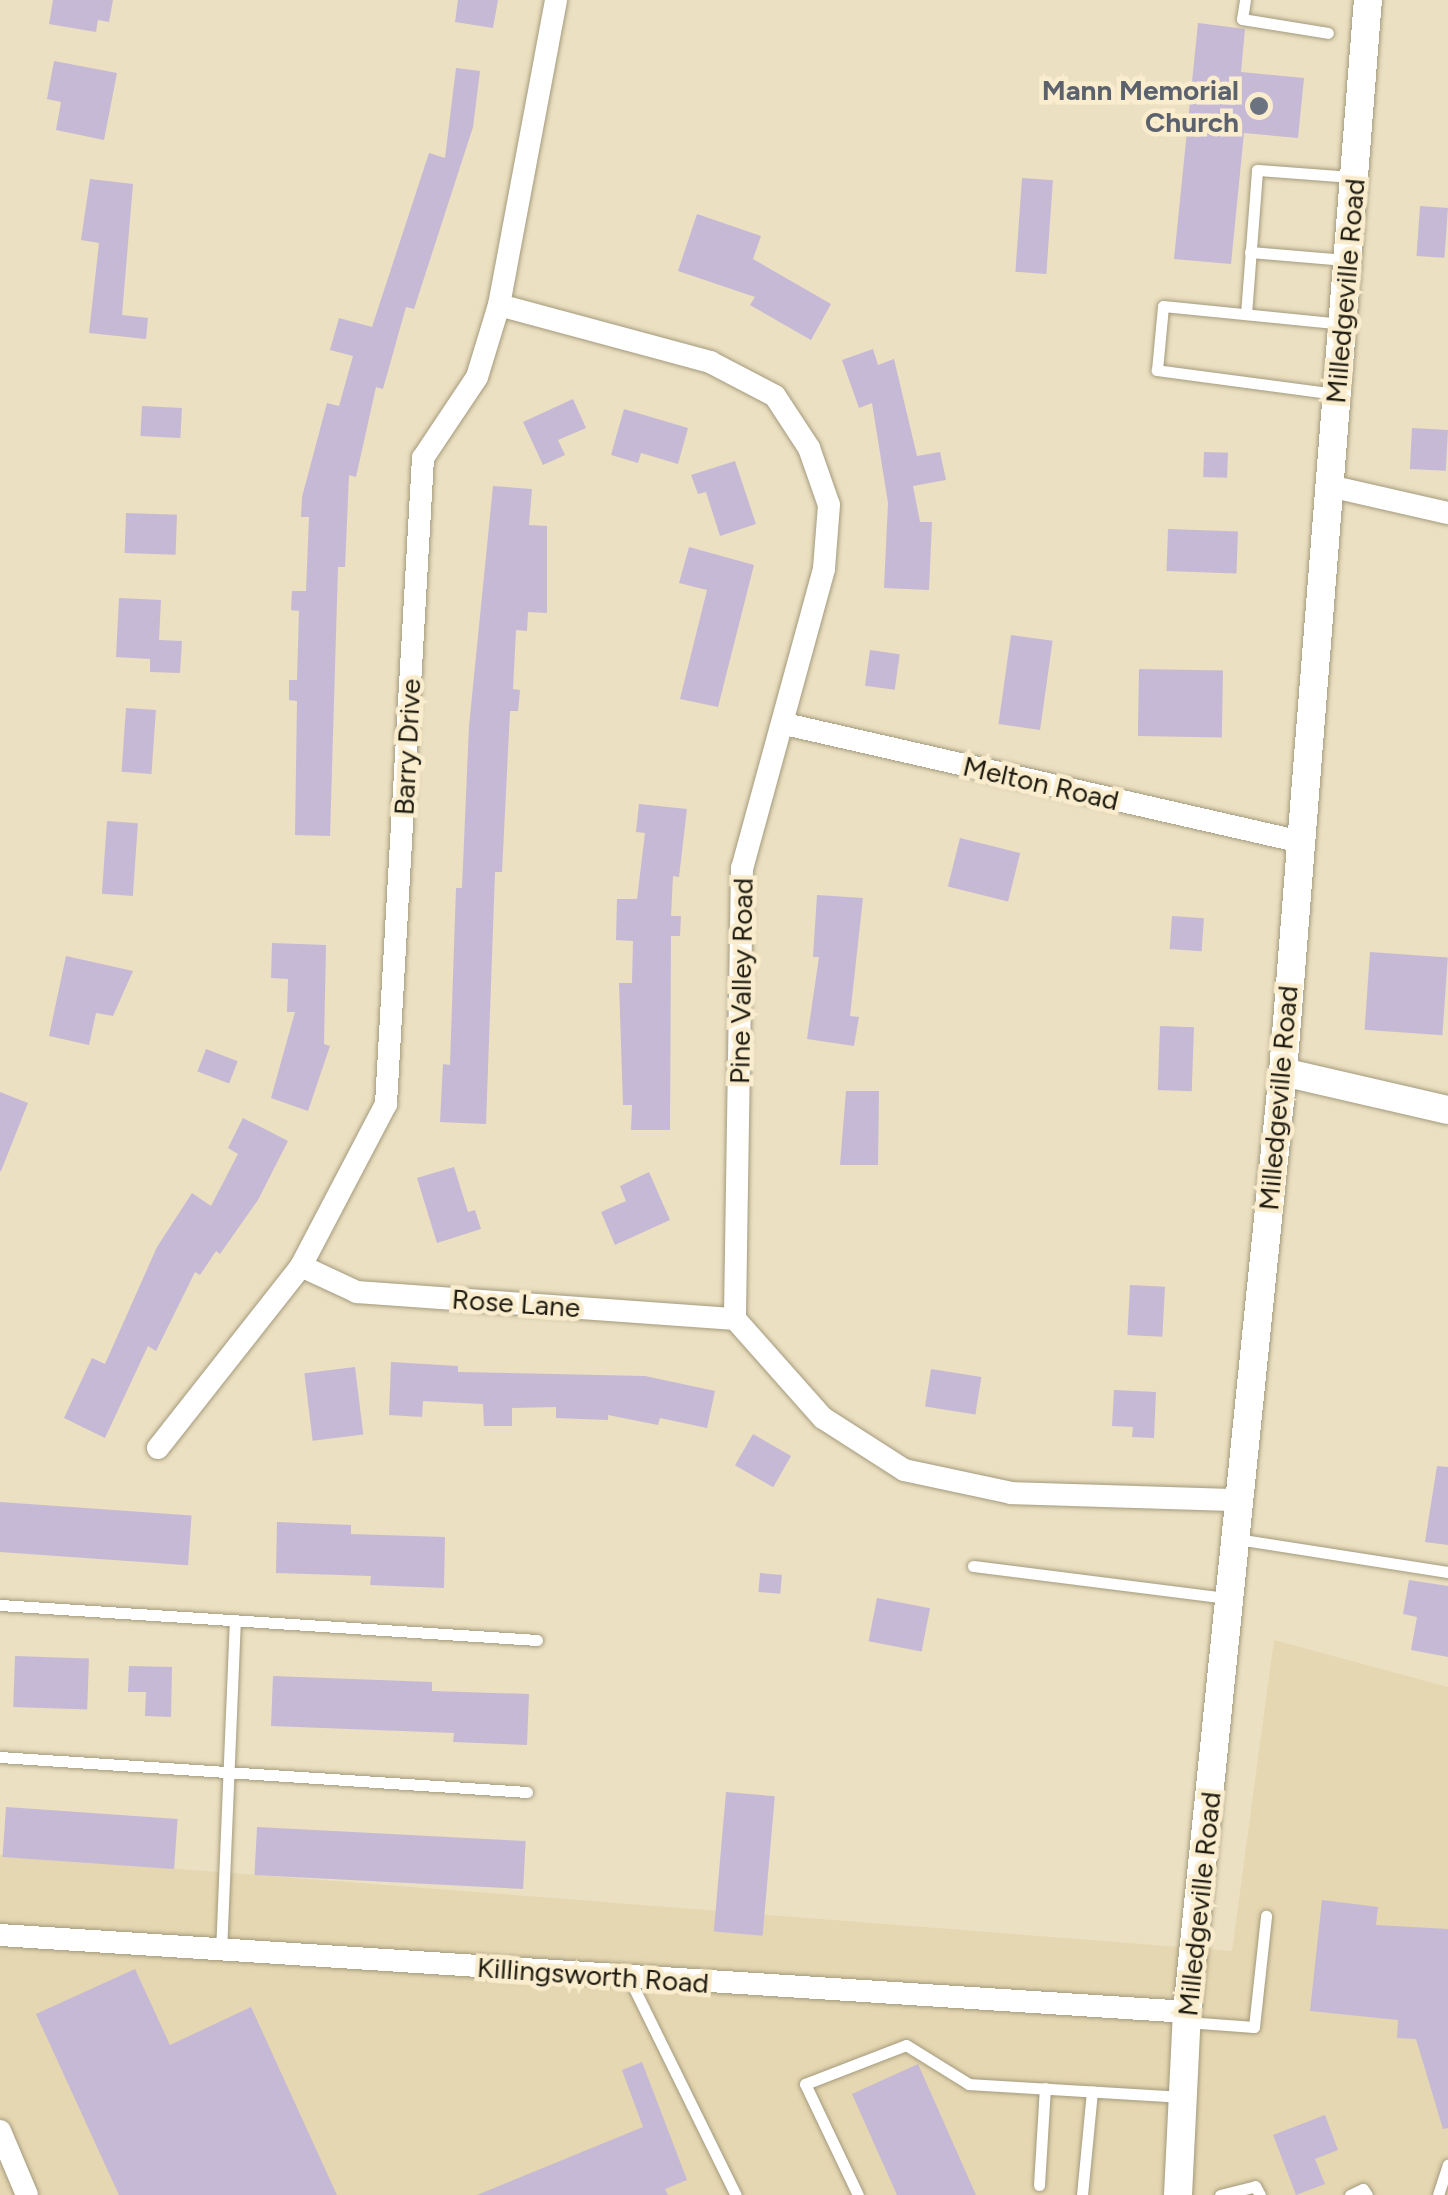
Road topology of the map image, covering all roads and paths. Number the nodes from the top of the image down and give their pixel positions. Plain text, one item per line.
1 (556, 0) edge
2 (1244, 0) edge
3 (1368, 0) edge
4 (1328, 33) dead end
5 (1354, 177) junction
6 (1250, 252) junction
7 (1347, 260) junction
8 (498, 305) junction
9 (1246, 314) junction
10 (1342, 324) junction
11 (1336, 394) junction
12 (1329, 486) junction
13 (1448, 514) edge
14 (785, 724) junction
15 (1297, 842) junction
16 (1283, 1072) junction
17 (1448, 1110) edge
18 (301, 1266) junction
19 (736, 1319) junction
20 (158, 1448) dead end
21 (1237, 1500) junction
22 (1233, 1539) junction
23 (973, 1566) dead end
24 (1448, 1572) edge
25 (1228, 1598) junction
26 (0, 1605) edge
27 (235, 1621) junction
28 (537, 1640) dead end
29 (0, 1757) edge
30 (228, 1772) junction
31 (527, 1792) dead end
32 (1266, 1916) dead end
33 (0, 1934) edge
34 (221, 1952) junction
35 (629, 1978) junction
36 (1186, 2017) junction
37 (1045, 2088) junction
38 (1092, 2091) junction
39 (1182, 2096) junction
40 (0, 2131) edge
41 (1448, 2165) edge
42 (1038, 2186) dead end
43 (28, 2195) edge
44 (736, 2195) edge
45 (858, 2195) edge
46 (1082, 2195) edge
47 (1178, 2195) edge
48 (1220, 2195) edge
49 (1260, 2195) edge
50 (1350, 2195) edge
51 (1367, 2195) edge
52 (1438, 2195) edge

1 - 8 street, Barry Drive
2 - 4 lane
3 - 5 street, Milledgeville Road
5 - 6 lane
5 - 7 street, Milledgeville Road
6 - 7 lane
6 - 9 lane
7 - 10 street, Milledgeville Road
8 - 14 street, Pine Valley Road
8 - 18 street, Barry Drive
9 - 10 lane
9 - 11 lane
10 - 11 street, Milledgeville Road
11 - 12 street, Milledgeville Road
12 - 13 street
12 - 15 street, Milledgeville Road
14 - 15 street, Melton Road
14 - 19 street, Pine Valley Road
15 - 16 street, Milledgeville Road
16 - 17 street
16 - 21 street, Milledgeville Road
18 - 19 street, Rose Lane
18 - 20 street, Barry Drive
19 - 21 street
21 - 22 street, Milledgeville Road
22 - 24 lane
22 - 25 street, Milledgeville Road
23 - 25 lane
25 - 36 street, Milledgeville Road
26 - 27 lane
27 - 28 lane
27 - 30 lane
29 - 30 lane
30 - 31 lane
30 - 34 lane
32 - 36 lane
33 - 34 street, Killingsworth Road
34 - 35 street, Killingsworth Road
35 - 36 street, Killingsworth Road
35 - 44 lane
36 - 39 street, Milledgeville Road
37 - 38 lane
37 - 42 lane
37 - 45 lane
38 - 39 lane
38 - 46 lane
39 - 47 street, Milledgeville Road
40 - 43 street
41 - 52 lane
48 - 49 lane
50 - 51 lane

